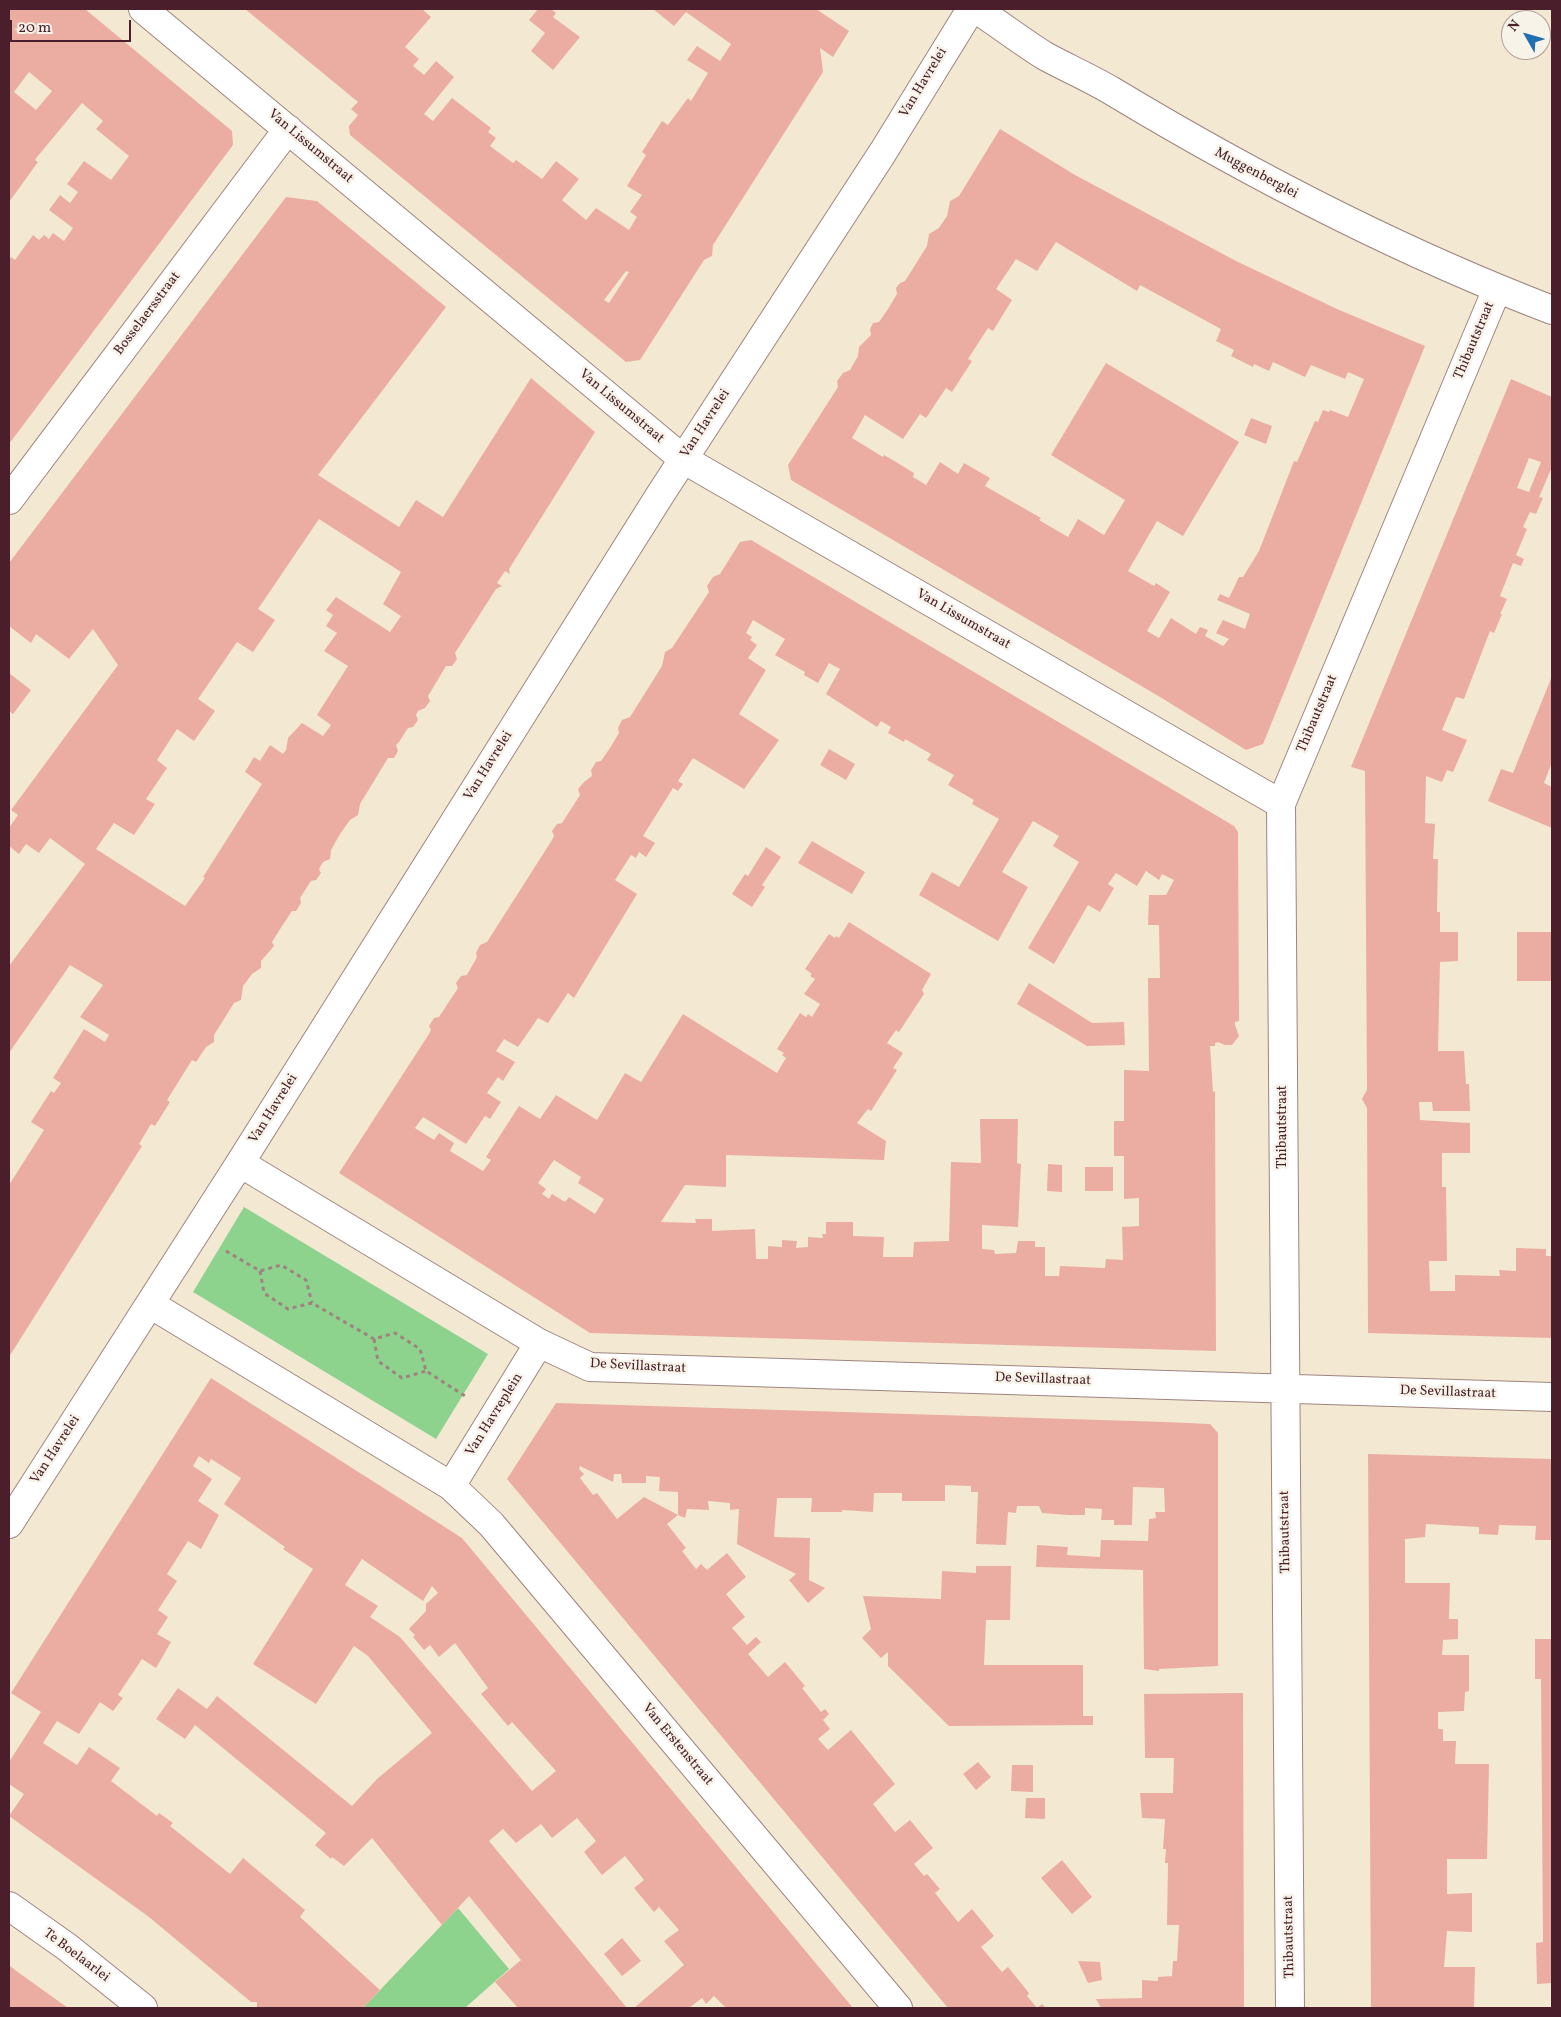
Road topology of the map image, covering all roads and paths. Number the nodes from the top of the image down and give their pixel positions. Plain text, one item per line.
1 (143, 9) edge
2 (971, 9) edge
3 (976, 9) edge
4 (288, 129) junction
5 (1497, 289) junction
6 (1552, 310) edge
7 (683, 459) junction
8 (9, 500) edge
9 (1281, 804) junction
10 (240, 1162) junction
11 (312, 1303) junction
12 (150, 1304) junction
13 (374, 1340) junction
14 (539, 1343) junction
15 (426, 1372) junction
16 (1285, 1387) junction
17 (1552, 1397) edge
18 (495, 1415) junction
19 (451, 1486) junction
20 (9, 1524) edge
21 (9, 1906) edge
22 (143, 2008) edge
23 (898, 2008) edge
24 (1290, 2008) edge

1 - 4 street, Van Lissumstraat
2 - 7 street, Van Havrelei
3 - 5 street, Muggenberglei
4 - 7 street, Van Lissumstraat
4 - 8 street, Bosselaersstraat
5 - 6 street, Muggenberglei
5 - 9 street, Thibautstraat
7 - 9 street, Van Lissumstraat
7 - 10 street, Van Havrelei
9 - 16 street, Thibautstraat
10 - 12 street, Van Havrelei
10 - 14 street
11 - 11 path
11 - 13 path
12 - 19 street
12 - 20 street, Van Havrelei
13 - 15 path
13 - 15 path
14 - 16 street, De Sevillastraat
14 - 18 street, Van Havreplein
15 - 18 path
16 - 17 street, De Sevillastraat
16 - 24 street, Thibautstraat
18 - 19 street, Van Havreplein
19 - 23 street, Van Erstenstraat
21 - 22 street, Te Boelaarlei

